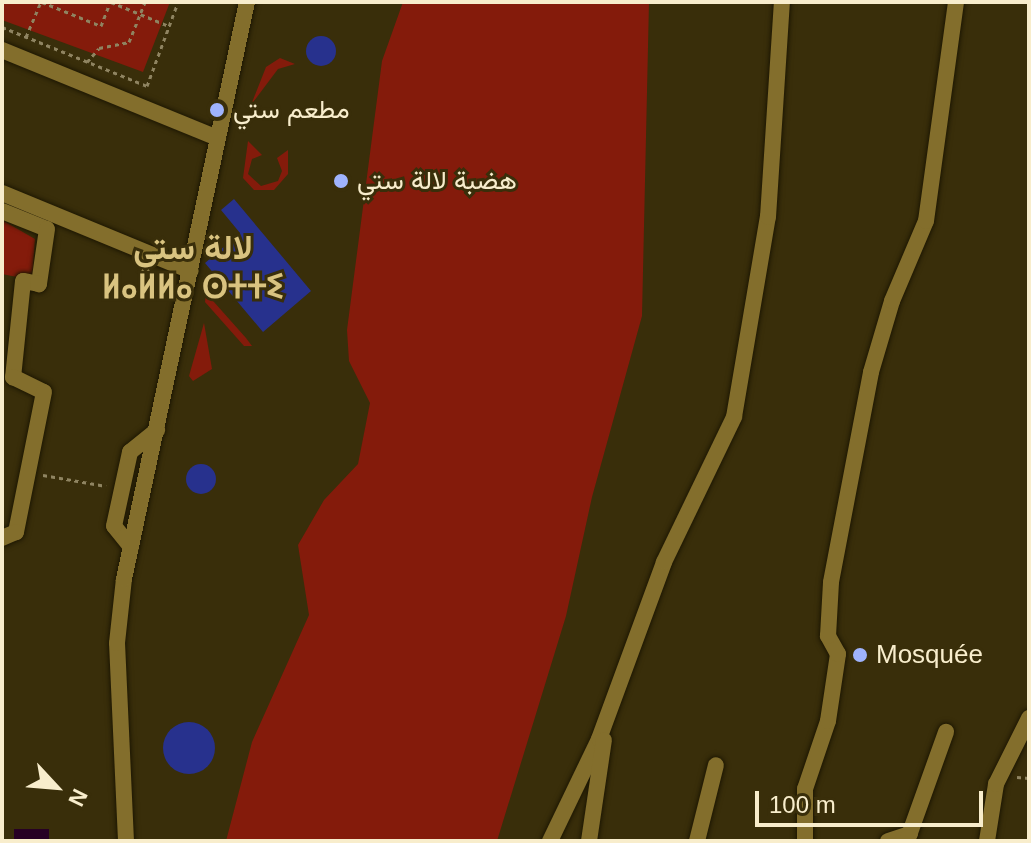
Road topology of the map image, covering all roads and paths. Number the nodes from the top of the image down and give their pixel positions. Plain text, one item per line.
1 (41, 2) edge
2 (110, 2) edge
3 (145, 2) edge
4 (178, 2) edge
5 (247, 2) edge
6 (782, 2) edge
7 (956, 2) edge
8 (140, 14) junction
9 (169, 26) junction
10 (2, 27) edge
11 (26, 37) junction
12 (2, 50) edge
13 (87, 62) junction
14 (218, 138) junction
15 (2, 193) edge
16 (2, 211) edge
17 (191, 271) junction
18 (157, 430) junction
19 (28, 473) junction
20 (122, 489) junction
21 (2, 538) edge
22 (131, 547) junction
23 (608, 715) junction
24 (1029, 718) edge
25 (946, 732) dead end
26 (716, 765) dead end
27 (908, 838) edge
28 (126, 841) edge
29 (550, 841) edge
30 (589, 841) edge
31 (697, 841) edge
32 (805, 841) edge
33 (888, 841) edge
34 (987, 841) edge

1 - 2 path
1 - 11 path
2 - 8 path
3 - 8 path
4 - 9 path
5 - 14 street
6 - 23 street
7 - 32 street
8 - 9 path
8 - 13 path
9 - 13 path
10 - 11 path
11 - 13 path
12 - 14 street
14 - 17 street
15 - 17 street
16 - 19 street
17 - 18 street
18 - 20 street
18 - 22 street
19 - 20 path
19 - 21 street
20 - 22 street
22 - 28 street
23 - 29 street
23 - 30 street
24 - 34 street
25 - 27 street
26 - 31 street
27 - 33 street

